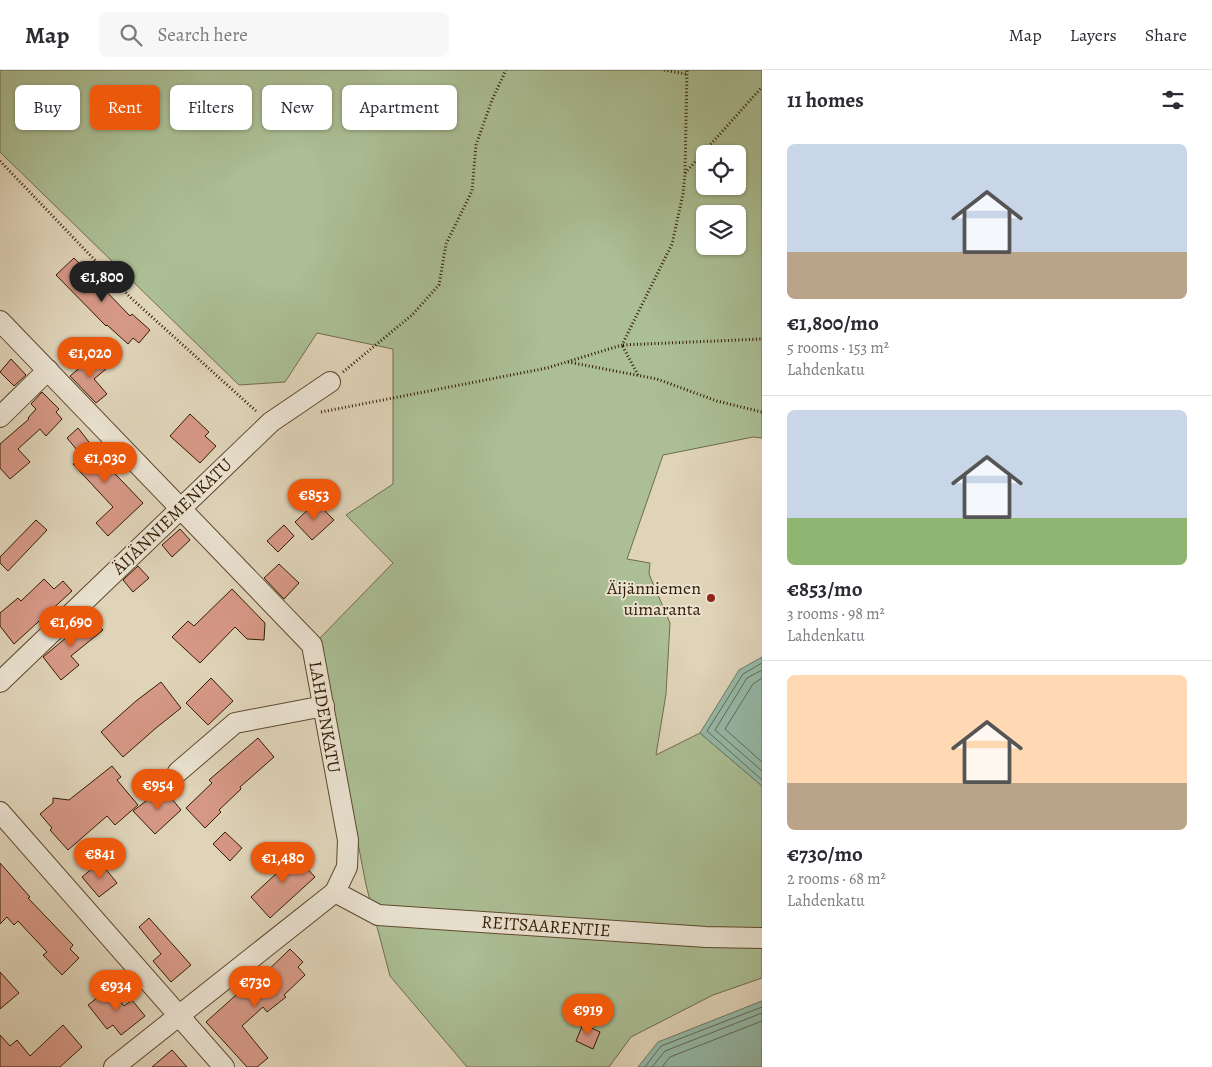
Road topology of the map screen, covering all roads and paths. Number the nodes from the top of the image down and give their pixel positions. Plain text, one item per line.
1 (506, 70) edge
2 (664, 70) edge
3 (686, 72) edge
4 (762, 87) edge
5 (0, 161) edge
6 (685, 173) junction
7 (0, 321) edge
8 (762, 339) edge
9 (622, 345) junction
10 (568, 361) junction
11 (48, 370) junction
12 (638, 376) junction
13 (330, 382) joint
14 (318, 412) dead end
15 (762, 412) edge
16 (0, 417) edge
17 (271, 422) junction
18 (180, 507) junction
19 (0, 682) edge
20 (324, 706) junction
21 (178, 772) dead end
22 (0, 812) edge
23 (335, 892) junction
24 (762, 938) edge
25 (179, 1016) junction
26 (114, 1067) edge
27 (224, 1067) edge

1 - 13 path
2 - 3 path
3 - 6 path
4 - 6 path
5 - 17 path
6 - 9 path
7 - 11 street, LAHDENKATU
8 - 9 path
9 - 10 path
9 - 12 path
10 - 12 path
10 - 14 path
11 - 16 street
11 - 18 street, LAHDENKATU
12 - 15 path
13 - 17 street, ÄIJÄNNIEMENKATU
17 - 18 street, ÄIJÄNNIEMENKATU
18 - 19 street, ÄIJÄNNIEMENKATU
18 - 20 street, LAHDENKATU
20 - 21 street
20 - 23 street, LAHDENKATU
22 - 25 street
23 - 24 street, REITSAARENTIE
23 - 25 street, LAHDENKATU
25 - 26 street, LAHDENKATU
25 - 27 street

